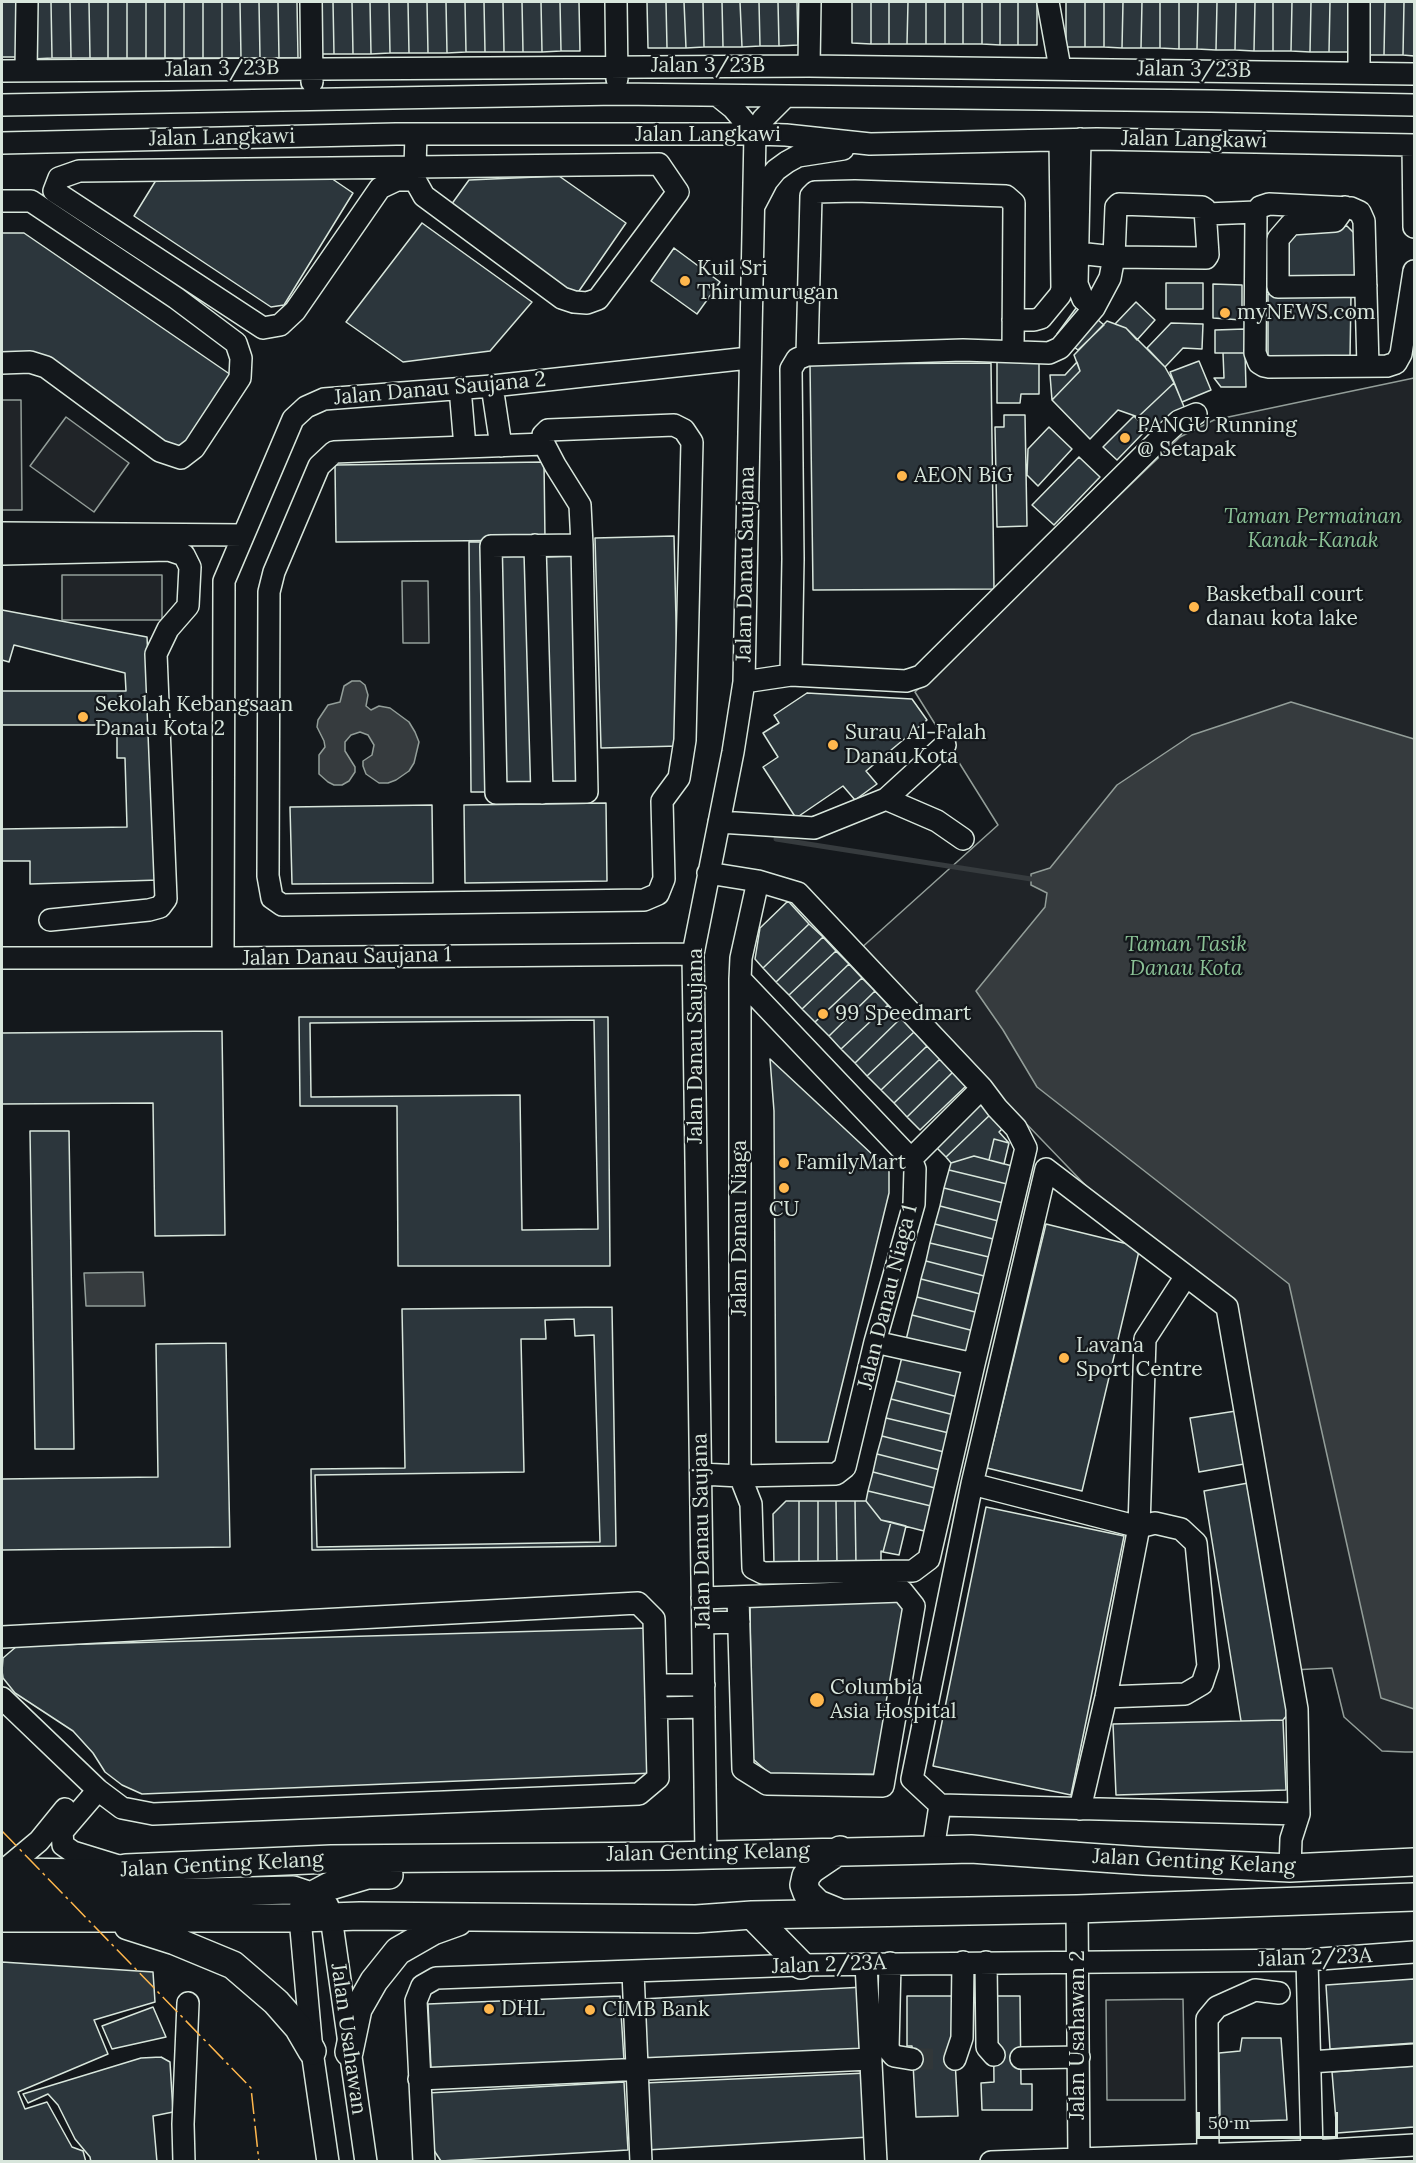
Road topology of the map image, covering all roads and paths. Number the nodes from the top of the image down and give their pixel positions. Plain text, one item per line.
1 (27, 2) edge
2 (311, 2) edge
3 (616, 2) edge
4 (810, 2) edge
5 (1048, 2) edge
6 (1359, 2) edge
7 (618, 66) junction
8 (809, 66) junction
9 (313, 68) junction
10 (1060, 68) junction
11 (2, 71) edge
12 (26, 71) junction
13 (1359, 73) junction
14 (1414, 74) edge
15 (617, 94) junction
16 (718, 96) junction
17 (785, 97) junction
18 (312, 99) junction
19 (2, 105) edge
20 (1414, 105) edge
21 (754, 134) junction
22 (416, 135) junction
23 (1070, 140) junction
24 (2, 143) edge
25 (870, 144) junction
26 (1414, 145) edge
27 (415, 174) junction
28 (2, 201) edge
29 (1345, 207) junction
30 (753, 208) junction
31 (1256, 212) junction
32 (1207, 214) junction
33 (1414, 226) edge
34 (1078, 253) junction
35 (1114, 257) junction
36 (1414, 271) edge
37 (1366, 286) junction
38 (1094, 309) junction
39 (1024, 320) junction
40 (1013, 351) junction
41 (1052, 351) junction
42 (807, 355) junction
43 (749, 358) junction
44 (2, 363) edge
45 (1368, 366) junction
46 (492, 386) junction
47 (460, 388) junction
48 (1196, 414) dead end
49 (544, 444) junction
50 (501, 446) junction
51 (465, 447) junction
52 (2, 533) edge
53 (243, 535) junction
54 (535, 545) junction
55 (582, 545) junction
56 (2, 554) edge
57 (791, 675) junction
58 (744, 682) junction
59 (945, 745) dead end
60 (542, 792) junction
61 (886, 799) junction
62 (719, 822) junction
63 (963, 839) dead end
64 (708, 873) junction
65 (758, 881) junction
66 (50, 920) dead end
67 (693, 954) junction
68 (2, 958) edge
69 (223, 958) junction
70 (740, 980) junction
71 (982, 1088) junction
72 (911, 1159) junction
73 (1186, 1276) junction
74 (875, 1342) junction
75 (974, 1364) junction
76 (701, 1474) junction
77 (740, 1476) junction
78 (972, 1484) junction
79 (1139, 1527) junction
80 (702, 1598) junction
81 (738, 1598) junction
82 (739, 1622) junction
83 (703, 1623) junction
84 (2, 1637) edge
85 (656, 1685) junction
86 (704, 1685) junction
87 (1106, 1696) junction
88 (2, 1698) edge
89 (704, 1707) junction
90 (658, 1708) junction
91 (94, 1785) junction
92 (939, 1805) junction
93 (1080, 1809) junction
94 (1299, 1815) junction
95 (840, 1850) junction
96 (933, 1850) junction
97 (738, 1853) junction
98 (706, 1854) junction
99 (1414, 1862) edge
100 (126, 1868) junction
101 (1290, 1868) junction
102 (2, 1872) edge
103 (2, 1893) edge
104 (1414, 1897) edge
105 (305, 1907) junction
106 (1077, 1909) junction
107 (842, 1913) junction
108 (752, 1916) junction
109 (331, 1917) junction
110 (473, 1917) junction
111 (2, 1918) edge
112 (97, 1918) junction
113 (1414, 1952) edge
114 (1307, 1960) junction
115 (963, 1962) junction
116 (986, 1962) junction
117 (1078, 1962) junction
118 (890, 1963) junction
119 (866, 1964) junction
120 (801, 1965) junction
121 (633, 1972) junction
122 (1279, 1993) dead end
123 (189, 2003) dead end
124 (312, 2050) junction
125 (349, 2052) junction
126 (994, 2055) dead end
127 (1414, 2055) edge
128 (1079, 2056) junction
129 (1021, 2058) dead end
130 (871, 2059) junction
131 (912, 2059) tunnel mouth
132 (955, 2059) dead end
133 (1310, 2062) junction
134 (637, 2069) junction
135 (419, 2079) junction
136 (1414, 2145) edge
137 (1312, 2151) junction
138 (1208, 2154) junction
139 (1079, 2160) edge
140 (184, 2162) edge
141 (328, 2162) edge
142 (366, 2162) edge
143 (424, 2162) edge
144 (641, 2162) edge
145 (876, 2162) edge
146 (991, 2162) edge

1 - 12 street
2 - 9 street
3 - 7 street
4 - 8 street
5 - 10 street
6 - 13 street
7 - 8 street, Jalan 3/23B
7 - 9 street, Jalan 3/23B
7 - 15 street
8 - 10 street, Jalan 3/23B
9 - 12 street, Jalan 3/23B
9 - 18 street
10 - 13 street, Jalan 3/23B
11 - 12 street, Jalan 3/23B
13 - 14 street, Jalan 3/23B
15 - 16 street, Jalan Langkawi
15 - 18 street, Jalan Langkawi
16 - 17 street, Jalan Langkawi
16 - 21 street
17 - 20 street, Jalan Langkawi
17 - 21 street
18 - 19 street, Jalan Langkawi
21 - 22 street, Jalan Langkawi
21 - 25 street, Jalan Langkawi
21 - 30 street, Jalan Danau Saujana
22 - 24 street, Jalan Langkawi
22 - 27 street
23 - 25 street, Jalan Langkawi
23 - 26 street, Jalan Langkawi
23 - 34 street
23 - 39 street
25 - 30 street
26 - 33 street
27 - 27 street
27 - 27 street
28 - 44 street
29 - 31 street
29 - 37 street
29 - 37 street
30 - 43 street, Jalan Danau Saujana
31 - 32 street
31 - 45 street
32 - 35 street
32 - 35 street
34 - 35 street
34 - 38 street
35 - 38 street
36 - 45 street
37 - 45 street
38 - 41 street
39 - 40 street
39 - 41 street
39 - 42 street
40 - 41 street
40 - 42 street
42 - 57 street
43 - 46 street, Jalan Danau Saujana 2
43 - 58 street, Jalan Danau Saujana
46 - 47 street, Jalan Danau Saujana 2
46 - 50 street
47 - 51 street
47 - 53 street, Jalan Danau Saujana 2
48 - 57 street
49 - 50 street
49 - 51 street
49 - 55 street
50 - 51 street
52 - 53 street
53 - 69 street, Jalan Danau Saujana 2
54 - 55 street
54 - 60 street
54 - 60 street
55 - 60 street
56 - 66 street
57 - 58 street
58 - 62 street, Jalan Danau Saujana
59 - 61 street
61 - 62 street
61 - 63 street
62 - 64 street, Jalan Danau Saujana
64 - 65 street
64 - 67 street, Jalan Danau Saujana
65 - 70 street, Jalan Danau Niaga
65 - 71 street
67 - 69 street, Jalan Danau Saujana 1
67 - 76 street, Jalan Danau Saujana
68 - 69 street, Jalan Danau Saujana 1
70 - 72 street
70 - 77 street, Jalan Danau Niaga
71 - 72 street
71 - 75 street
72 - 74 street, Jalan Danau Niaga 1
73 - 78 street
73 - 79 street
73 - 94 street
74 - 75 street
74 - 77 street, Jalan Danau Niaga 1
75 - 77 street
76 - 77 street, Jalan Danau Niaga 1
76 - 80 street, Jalan Danau Saujana
78 - 79 street
78 - 92 street
79 - 87 street
79 - 87 street
80 - 81 street
80 - 83 street, Jalan Danau Saujana
81 - 82 street
81 - 82 street
82 - 83 street
83 - 86 street, Jalan Danau Saujana
84 - 85 street
85 - 86 street
85 - 90 street
86 - 89 street, Jalan Danau Saujana
87 - 93 street
88 - 91 street
89 - 90 street
89 - 98 street, Jalan Danau Saujana
90 - 91 street
91 - 100 street
91 - 102 street
92 - 93 street
92 - 96 street
93 - 94 street
94 - 101 street
95 - 96 main road, Jalan Genting Kelang
95 - 97 main road, Jalan Genting Kelang
95 - 107 main road
96 - 101 main road, Jalan Genting Kelang
97 - 98 main road, Jalan Genting Kelang
97 - 105 main road
98 - 100 main road, Jalan Genting Kelang
99 - 101 main road, Jalan Genting Kelang
100 - 102 main road, Jalan Genting Kelang
103 - 105 main road
104 - 106 main road, Jalan Genting Kelang
105 - 109 main road
105 - 112 main road
105 - 124 street, Jalan Usahawan
106 - 107 main road, Jalan Genting Kelang
106 - 117 street, Jalan Usahawan 2
107 - 108 main road, Jalan Genting Kelang
108 - 110 main road, Jalan Genting Kelang
108 - 120 main road
109 - 110 main road, Jalan Genting Kelang
109 - 125 street, Jalan Usahawan
110 - 125 main road
111 - 112 main road
112 - 124 main road
113 - 114 street, Jalan 2/23A
114 - 117 street, Jalan 2/23A
114 - 133 street
115 - 116 street, Jalan 2/23A
115 - 118 street, Jalan 2/23A
115 - 132 street
116 - 117 street, Jalan 2/23A
116 - 126 street
117 - 128 street, Jalan Usahawan 2
118 - 119 street, Jalan 2/23A
118 - 131 street
119 - 120 street, Jalan 2/23A
119 - 130 street
120 - 121 street, Jalan 2/23A
121 - 134 street
121 - 135 street, Jalan 2/23A
122 - 138 street
123 - 140 street
124 - 141 street, Jalan Usahawan
125 - 142 street, Jalan Usahawan
127 - 133 street
128 - 129 street
128 - 139 street, Jalan Usahawan 2
130 - 134 street
130 - 145 street
133 - 137 street
134 - 135 street
134 - 144 street
135 - 143 street, Jalan 2/23A
136 - 137 street
137 - 138 street
138 - 139 street
139 - 146 street

